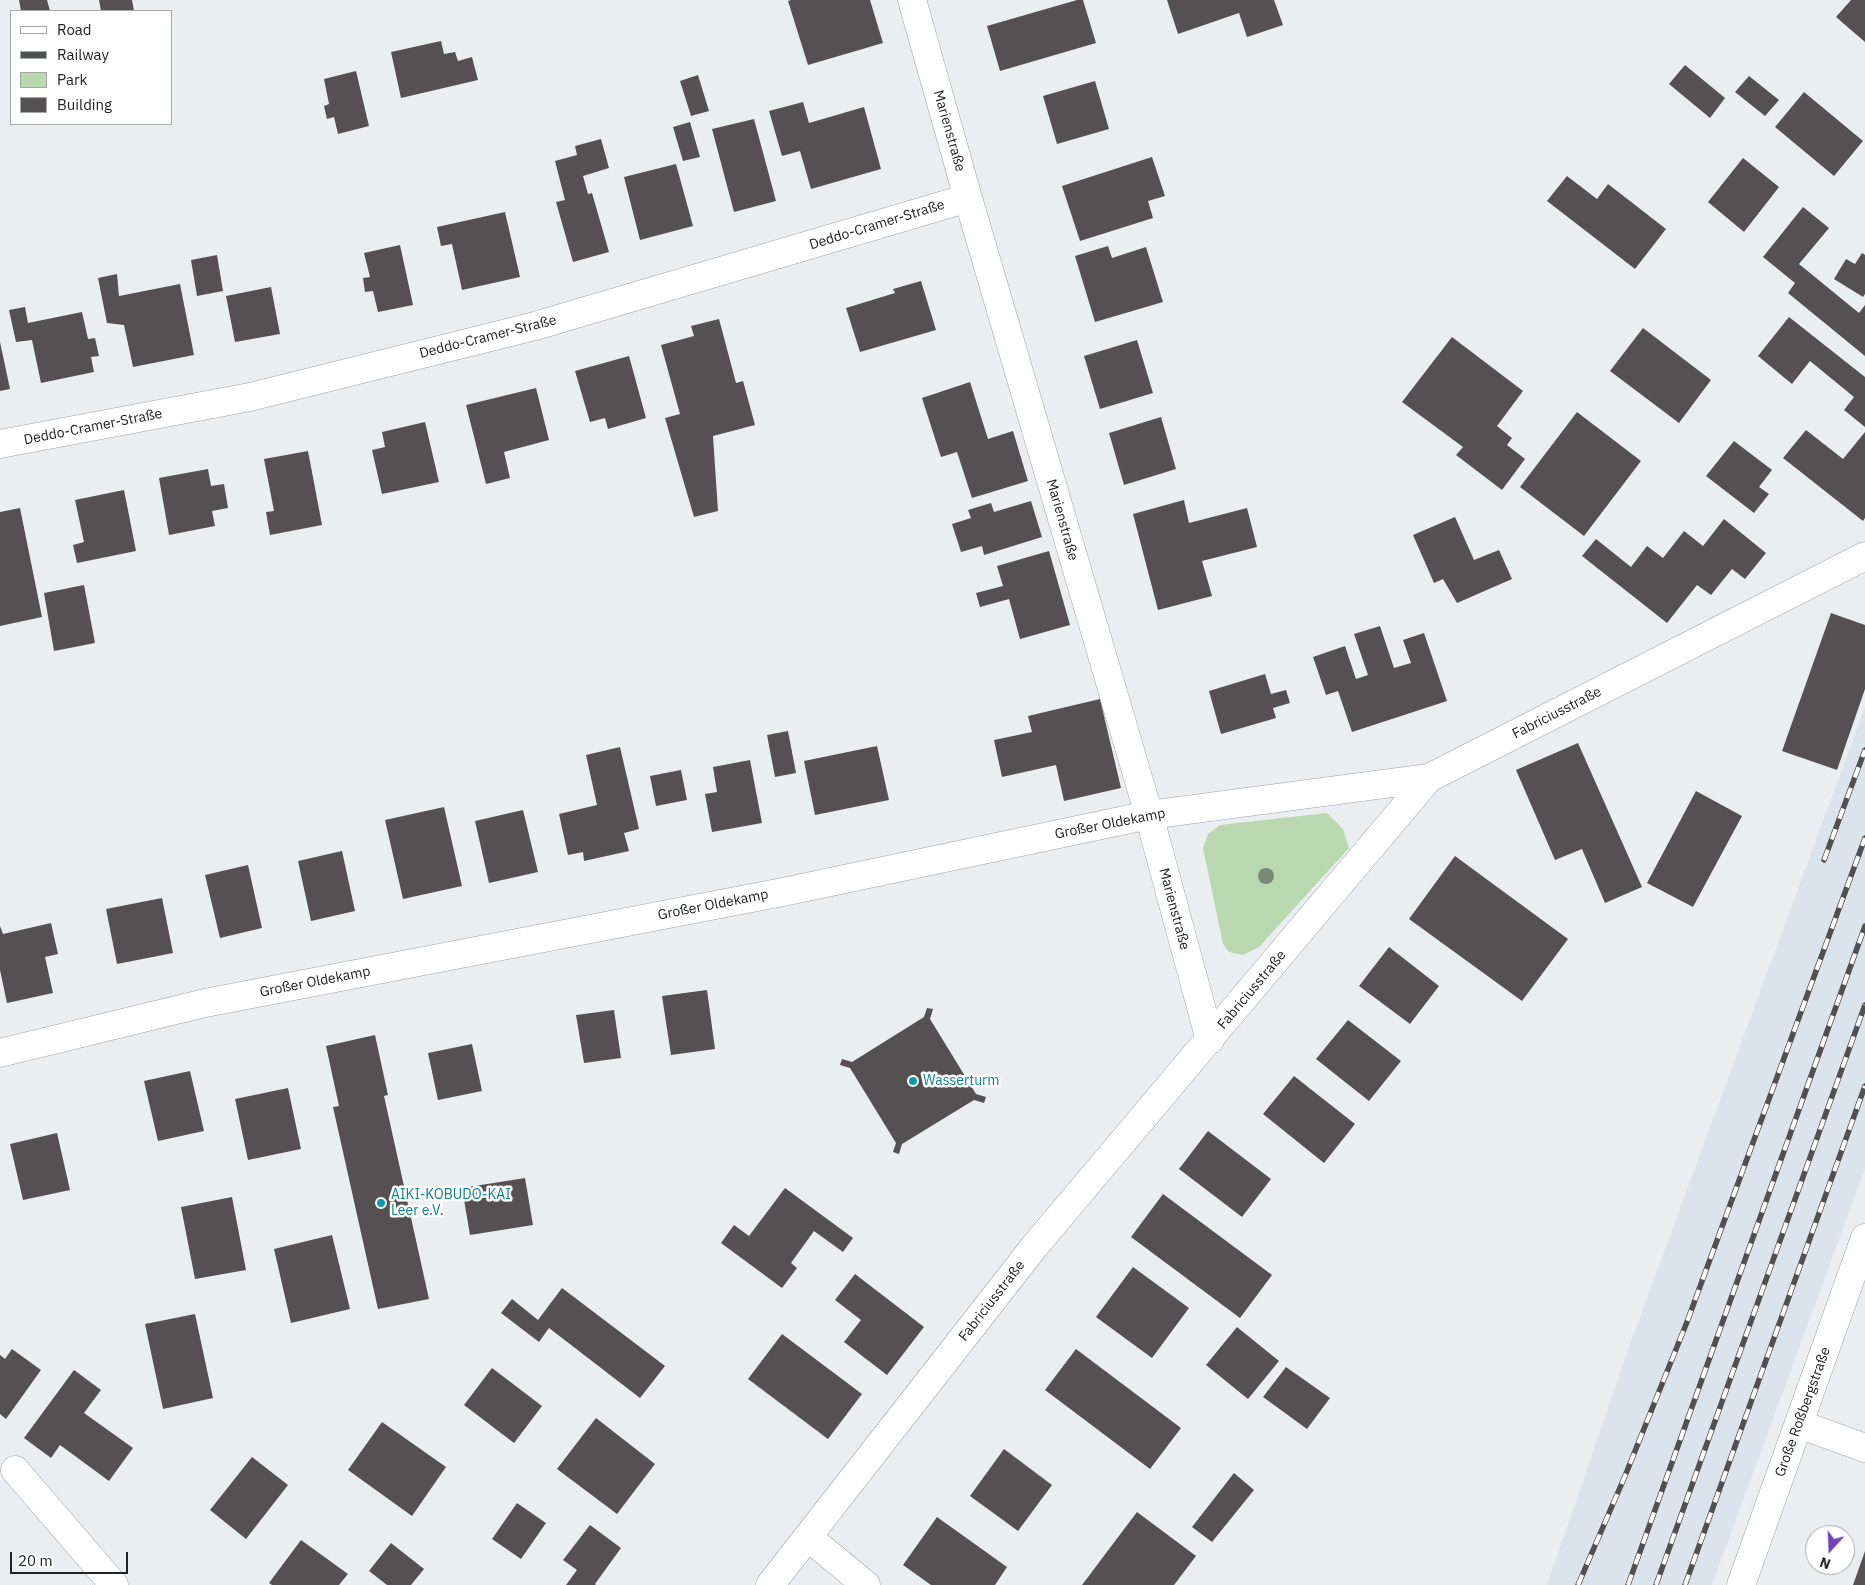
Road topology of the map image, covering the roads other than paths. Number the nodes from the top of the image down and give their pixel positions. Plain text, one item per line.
1 (912, 0) edge
2 (968, 198) junction
3 (0, 444) edge
4 (1865, 556) edge
5 (1429, 778) junction
6 (1149, 816) junction
7 (1210, 1040) junction
8 (0, 1053) edge
9 (1865, 1238) edge
10 (1799, 1424) junction
11 (1865, 1448) edge
12 (15, 1470) dead end
13 (808, 1537) junction
14 (114, 1585) edge
15 (770, 1585) edge
16 (866, 1585) edge
17 (1741, 1585) edge

1 - 2 street, Marienstraße
2 - 3 street, Deddo-Cramer-Straße
2 - 6 street, Marienstraße
4 - 5 street, Fabriciusstraße
5 - 6 street, Großer Oldekamp
5 - 7 street, Fabriciusstraße
6 - 7 street, Marienstraße
6 - 8 street, Großer Oldekamp
7 - 13 street, Fabriciusstraße
9 - 10 street, Große Roßbergstraße
10 - 11 street
10 - 17 street, Große Roßbergstraße
12 - 14 street
13 - 15 street, Fabriciusstraße
13 - 16 street

